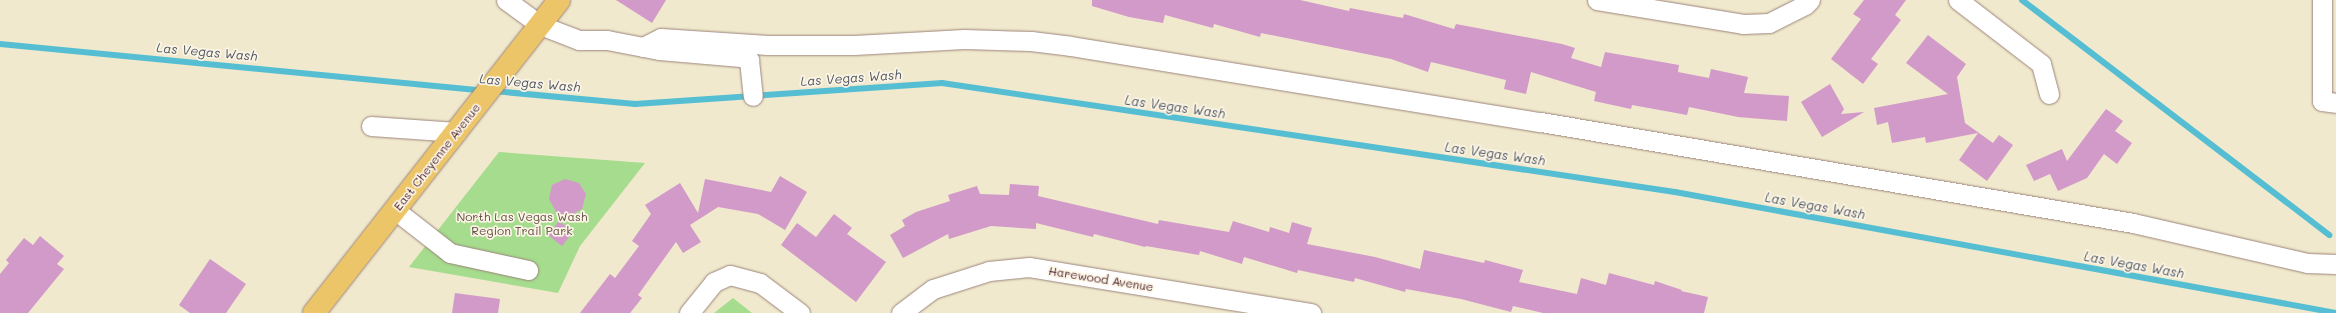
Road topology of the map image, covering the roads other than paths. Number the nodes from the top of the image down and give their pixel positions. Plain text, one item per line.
1 (506, 0) edge
2 (559, 0) edge
3 (1597, 0) edge
4 (1810, 0) edge
5 (1958, 0) edge
6 (2322, 0) edge
7 (1638, 3) edge
8 (540, 25) junction
9 (642, 47) junction
10 (2049, 94) dead end
11 (753, 96) dead end
12 (2336, 104) edge
13 (371, 126) dead end
14 (460, 128) junction
15 (395, 210) junction
16 (2336, 264) edge
17 (528, 270) dead end
18 (314, 313) edge
19 (689, 313) edge
20 (800, 313) edge
21 (900, 313) edge
22 (1311, 313) edge

1 - 8 street
2 - 8 main road, East Cheyenne Avenue
3 - 7 street
4 - 7 street
5 - 10 street
6 - 12 street
8 - 9 street
8 - 14 main road, East Cheyenne Avenue
9 - 11 street
9 - 16 street
13 - 14 street
14 - 15 main road, East Cheyenne Avenue
15 - 17 street
15 - 18 main road, East Cheyenne Avenue
19 - 20 street
21 - 22 street, Harewood Avenue

